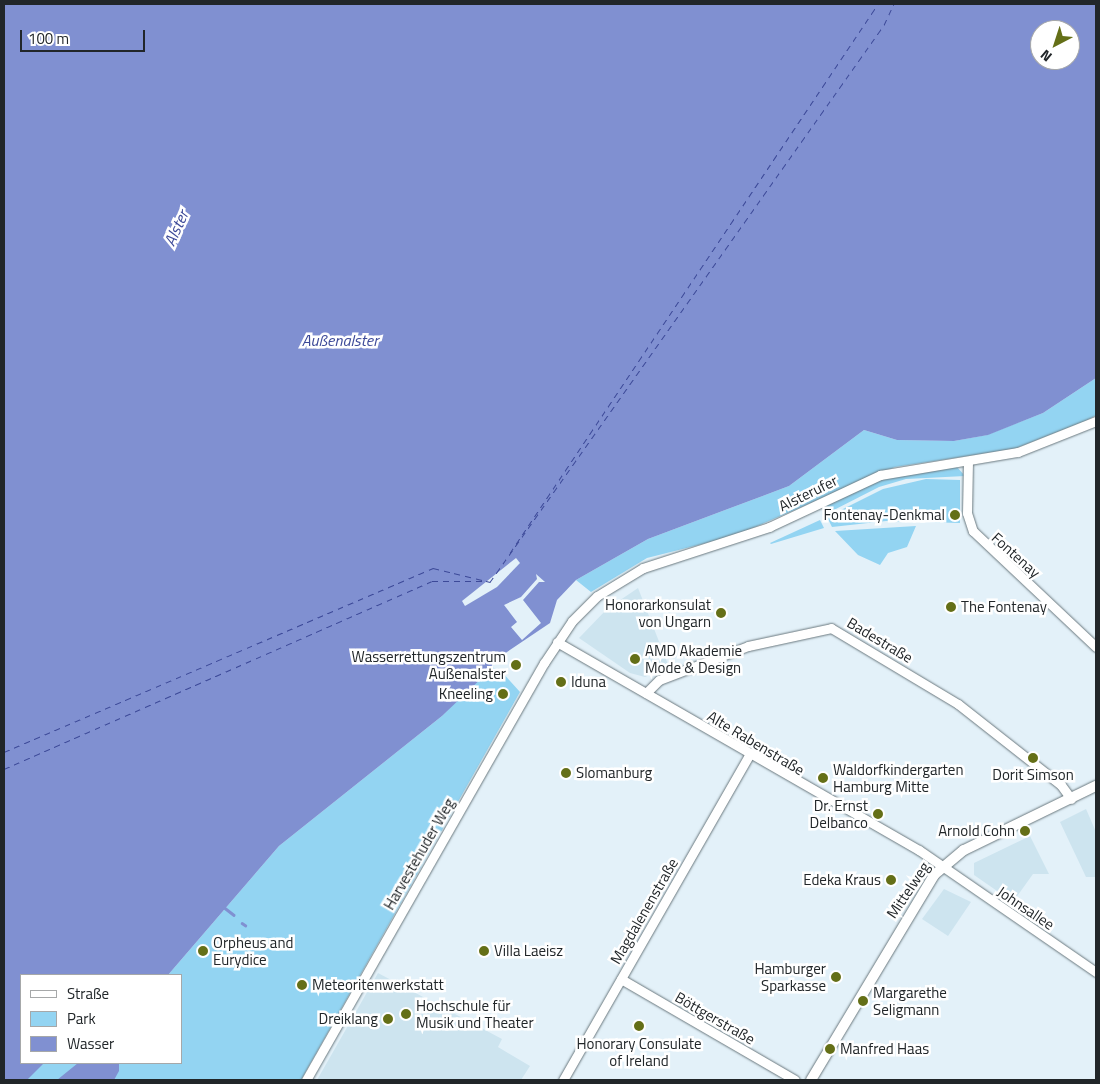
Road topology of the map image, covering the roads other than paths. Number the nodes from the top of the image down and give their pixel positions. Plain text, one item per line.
1 (1096, 421) edge
2 (968, 461) junction
3 (557, 642) junction
4 (1096, 647) edge
5 (646, 694) junction
6 (749, 755) junction
7 (1096, 786) edge
8 (1071, 799) junction
9 (942, 866) junction
10 (1096, 972) edge
11 (621, 979) junction
12 (306, 1080) edge
13 (563, 1080) edge
14 (795, 1080) edge
15 (811, 1080) edge

1 - 2 street, Alsterufer
2 - 3 street, Alsterufer
2 - 4 street, Fontenay
3 - 5 street, Alte Rabenstraße
3 - 12 street, Harvestehuder Weg
5 - 6 street, Alte Rabenstraße
5 - 8 street, Badestraße
6 - 9 street, Alte Rabenstraße
6 - 11 street, Magdalenenstraße
7 - 8 street, Mittelweg
8 - 9 street, Mittelweg
9 - 10 street, Johnsallee
9 - 15 street, Mittelweg
11 - 13 street, Magdalenenstraße
11 - 14 street, Böttgerstraße

